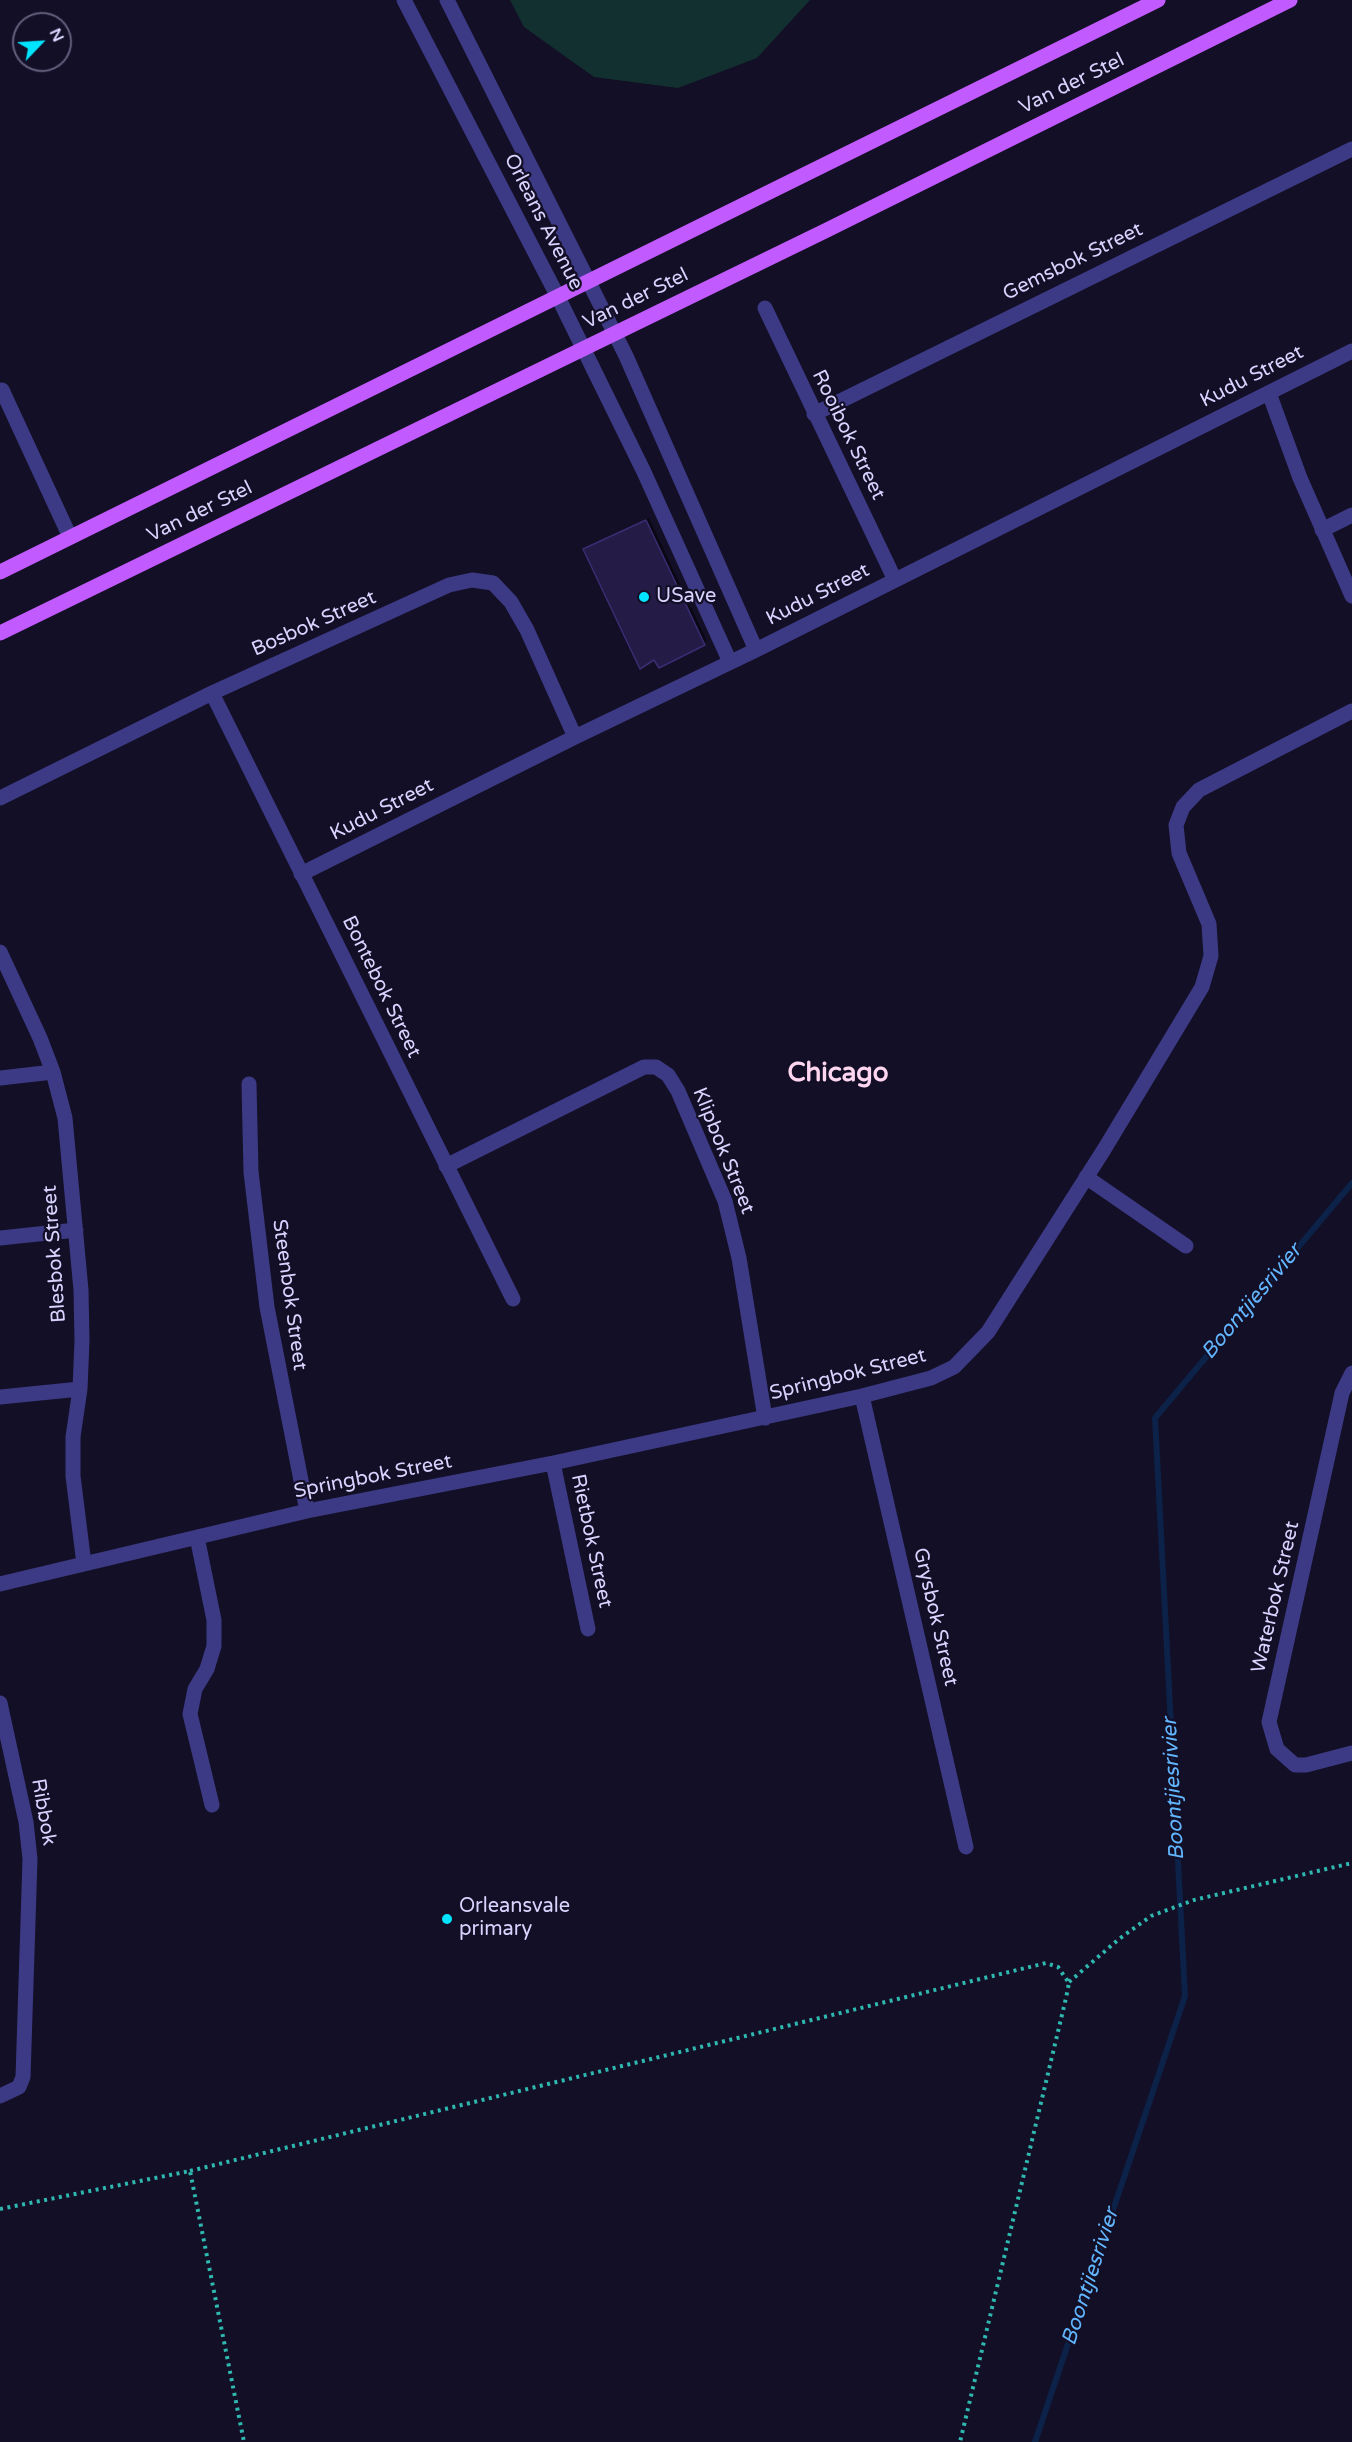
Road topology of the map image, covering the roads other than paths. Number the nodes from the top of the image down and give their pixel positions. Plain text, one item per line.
1 (404, 0) edge
2 (447, 0) edge
3 (1158, 0) edge
4 (1290, 0) edge
5 (1352, 149) edge
6 (589, 283) junction
7 (558, 297) junction
8 (765, 308) dead end
9 (615, 333) junction
10 (582, 349) junction
11 (1352, 351) edge
12 (2, 390) dead end
13 (1269, 393) junction
14 (814, 414) junction
15 (1352, 515) edge
16 (1322, 530) junction
17 (70, 537) junction
18 (0, 572) edge
19 (895, 580) junction
20 (1352, 596) edge
21 (0, 633) edge
22 (756, 650) junction
23 (730, 662) junction
24 (212, 693) junction
25 (1352, 711) edge
26 (575, 736) junction
27 (0, 798) edge
28 (301, 874) junction
29 (0, 951) edge
30 (53, 1072) junction
31 (0, 1078) edge
32 (249, 1084) dead end
33 (446, 1166) junction
34 (1086, 1177) junction
35 (76, 1230) junction
36 (0, 1238) edge
37 (1186, 1246) dead end
38 (513, 1299) dead end
39 (1352, 1373) edge
40 (80, 1389) junction
41 (862, 1396) junction
42 (0, 1397) edge
43 (765, 1418) junction
44 (553, 1463) junction
45 (307, 1511) junction
46 (197, 1537) junction
47 (84, 1564) junction
48 (0, 1584) edge
49 (588, 1629) dead end
50 (0, 1703) edge
51 (1352, 1753) edge
52 (212, 1805) dead end
53 (966, 1847) dead end
54 (0, 2096) edge

1 - 7 street, Orleans Avenue
2 - 6 street, Orleans Avenue
3 - 6 main road, Van der Stel
4 - 9 main road, Van der Stel
5 - 14 street, Gemsbok Street
6 - 7 main road, Van der Stel
6 - 9 street, Orleans Avenue
7 - 10 street, Orleans Avenue
7 - 17 main road, Van der Stel
8 - 14 street, Rooibok Street
9 - 10 main road, Van der Stel
9 - 22 street, Orleans Avenue
10 - 21 main road, Van der Stel
10 - 23 street, Orleans Avenue
11 - 13 street, Kudu Street
12 - 17 street
13 - 16 street
13 - 19 street, Kudu Street
14 - 19 street, Rooibok Street
15 - 16 street
16 - 20 street
17 - 18 main road, Van der Stel
19 - 22 street, Kudu Street
22 - 23 street, Kudu Street
23 - 26 street, Kudu Street
24 - 26 street, Bosbok Street
24 - 27 street, Bosbok Street
24 - 28 street, Bontebok Street
25 - 34 street, Springbok Street
26 - 28 street, Kudu Street
28 - 33 street, Bontebok Street
29 - 30 street, Blesbok Street
30 - 31 street
30 - 35 street, Blesbok Street
32 - 45 street, Steenbok Street
33 - 38 street, Bontebok Street
33 - 43 street, Klipbok Street
34 - 37 street
34 - 41 street, Springbok Street
35 - 36 street
35 - 40 street, Blesbok Street
39 - 51 street, Waterbok Street
40 - 42 street
40 - 47 street, Blesbok Street
41 - 43 street, Springbok Street
41 - 53 street, Grysbok Street
43 - 44 street, Springbok Street
44 - 45 street, Springbok Street
44 - 49 street, Rietbok Street
45 - 46 street, Springbok Street
46 - 47 street, Springbok Street
46 - 52 street
47 - 48 street, Springbok Street
50 - 54 street, Ribbok

